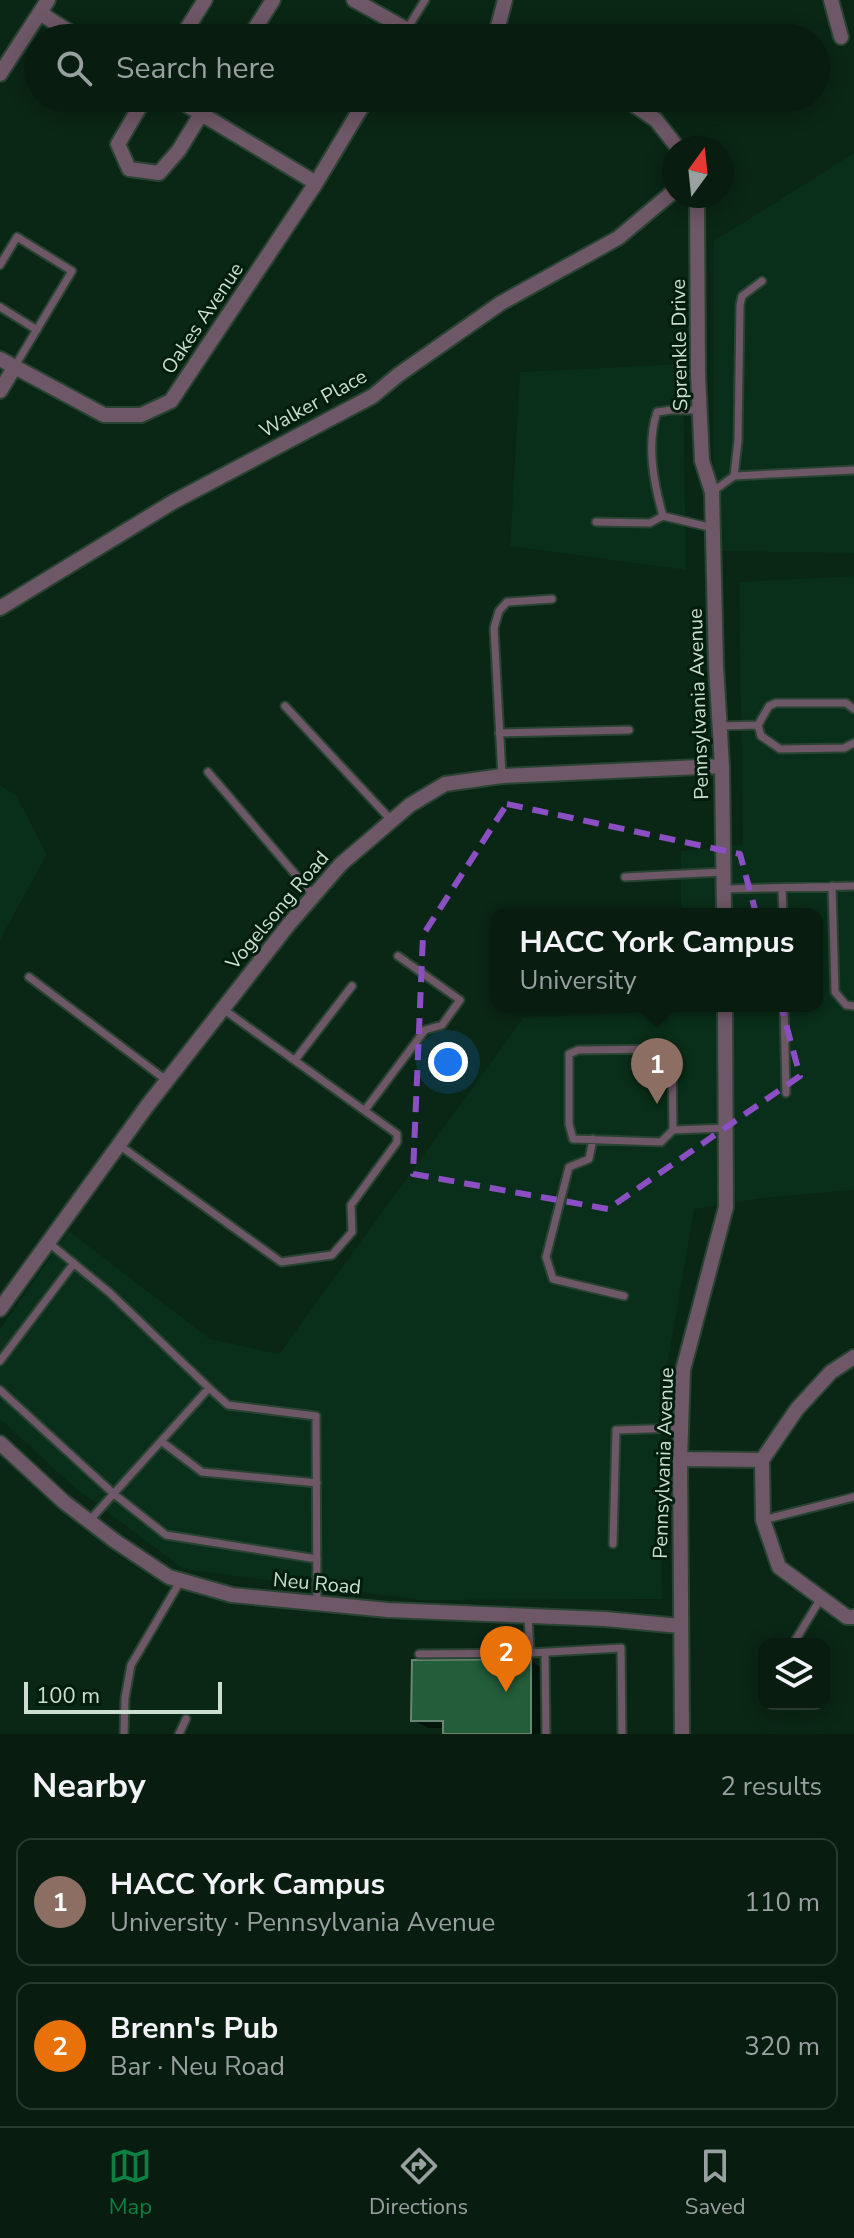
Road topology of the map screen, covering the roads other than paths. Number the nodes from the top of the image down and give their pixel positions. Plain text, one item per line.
1 (205, 0) edge
2 (273, 0) edge
3 (354, 0) edge
4 (425, 0) edge
5 (505, 0) edge
6 (831, 0) edge
7 (44, 6) edge
8 (32, 24) edge
9 (64, 24) edge
10 (190, 24) edge
11 (258, 24) edge
12 (388, 24) edge
13 (411, 24) edge
14 (499, 24) edge
15 (847, 35) edge
16 (24, 37) edge
17 (0, 74) edge
18 (137, 112) edge
19 (359, 112) edge
20 (644, 112) edge
21 (202, 113) joint
22 (669, 136) edge
23 (316, 183) junction
24 (662, 201) edge
25 (697, 208) edge
26 (0, 265) edge
27 (762, 281) dead end
28 (0, 307) edge
29 (37, 330) junction
30 (0, 359) edge
31 (14, 368) junction
32 (0, 391) edge
33 (700, 410) junction
34 (854, 470) edge
35 (734, 476) junction
36 (712, 492) junction
37 (663, 516) junction
38 (596, 522) dead end
39 (713, 528) junction
40 (552, 599) dead end
41 (0, 608) edge
42 (285, 706) dead end
43 (854, 709) edge
44 (758, 725) junction
45 (720, 726) junction
46 (629, 730) dead end
47 (499, 733) junction
48 (854, 743) edge
49 (722, 766) junction
50 (208, 772) dead end
51 (502, 776) junction
52 (392, 821) junction
53 (723, 872) junction
54 (625, 877) dead end
55 (832, 886) junction
56 (854, 886) edge
57 (782, 888) junction
58 (723, 889) junction
59 (313, 896) junction
60 (724, 908) edge
61 (783, 908) edge
62 (398, 956) dead end
63 (29, 977) dead end
64 (352, 986) dead end
65 (854, 1006) edge
66 (222, 1007) junction
67 (725, 1012) edge
68 (784, 1012) edge
69 (295, 1060) junction
70 (166, 1080) junction
71 (786, 1093) dead end
72 (365, 1110) junction
73 (726, 1128) junction
74 (673, 1130) junction
75 (593, 1139) junction
76 (119, 1145) junction
77 (49, 1243) junction
78 (74, 1263) junction
79 (624, 1296) dead end
80 (0, 1309) edge
81 (854, 1357) edge
82 (0, 1361) edge
83 (209, 1388) junction
84 (0, 1390) edge
85 (681, 1428) junction
86 (161, 1441) junction
87 (0, 1443) edge
88 (680, 1459) junction
89 (762, 1460) junction
90 (317, 1483) junction
91 (114, 1494) junction
92 (854, 1497) edge
93 (763, 1520) junction
94 (89, 1521) junction
95 (613, 1544) dead end
96 (317, 1559) junction
97 (181, 1580) junction
98 (821, 1598) junction
99 (317, 1603) junction
100 (528, 1616) junction
101 (854, 1617) edge
102 (680, 1626) junction
103 (797, 1638) edge
104 (530, 1653) junction
105 (419, 1654) dead end
106 (545, 1654) junction
107 (186, 1719) dead end
108 (124, 1734) edge
109 (179, 1734) edge
110 (546, 1734) edge
111 (622, 1734) edge
112 (682, 1734) edge

1 - 10 street
2 - 11 street
3 - 12 street
4 - 13 lane
5 - 14 street
6 - 15 street
7 - 8 street
7 - 9 street
16 - 17 street
18 - 21 street
19 - 23 street, Oakes Avenue
20 - 22 street
21 - 23 street
23 - 31 street, Oakes Avenue
24 - 41 street, Walker Place
25 - 33 street, Sprenkle Drive
26 - 29 lane
27 - 35 lane
28 - 29 lane
29 - 31 lane
30 - 31 street, Oakes Avenue
31 - 32 street
33 - 36 street, Sprenkle Drive
33 - 37 lane
34 - 35 lane
35 - 36 lane
36 - 39 street, Pennsylvania Avenue
37 - 38 lane
37 - 39 lane
39 - 45 street, Pennsylvania Avenue
40 - 47 lane
42 - 52 lane
43 - 44 lane
44 - 45 lane
44 - 48 lane
45 - 49 street, Pennsylvania Avenue
46 - 47 lane
47 - 51 lane
49 - 51 street, Vogelsong Road
49 - 53 street, Pennsylvania Avenue
50 - 59 lane
51 - 52 street, Vogelsong Road
52 - 59 street, Vogelsong Road
53 - 54 lane
53 - 58 street, Pennsylvania Avenue
55 - 56 lane
55 - 57 lane
55 - 65 lane
57 - 58 lane
57 - 61 lane
58 - 60 street, Pennsylvania Avenue
59 - 66 street, Vogelsong Road
62 - 72 lane
63 - 70 lane
64 - 69 lane
66 - 69 lane
66 - 70 street, Vogelsong Road
67 - 73 street, Pennsylvania Avenue
68 - 71 lane
69 - 72 lane
70 - 76 street, Vogelsong Road
72 - 76 lane
73 - 74 lane
73 - 85 street, Pennsylvania Avenue
74 - 75 lane
74 - 75 lane
75 - 79 lane
76 - 77 street, Vogelsong Road
77 - 78 lane
77 - 80 street, Vogelsong Road
78 - 82 lane
78 - 83 lane
81 - 89 street
83 - 86 lane
83 - 90 lane
84 - 91 lane
85 - 88 street, Pennsylvania Avenue
85 - 95 lane
86 - 90 lane
86 - 91 lane
87 - 94 street, Neu Road
88 - 89 street
88 - 102 street, Pennsylvania Avenue
89 - 93 street
90 - 96 lane
91 - 94 lane
91 - 96 lane
92 - 93 lane
93 - 98 street
94 - 97 street, Neu Road
96 - 99 lane
97 - 99 street, Neu Road
97 - 108 lane
98 - 101 street
98 - 103 lane
99 - 100 street, Neu Road
100 - 102 street, Neu Road
100 - 104 lane
102 - 112 street, Pennsylvania Avenue
104 - 105 lane
104 - 106 lane
106 - 110 lane
106 - 111 lane
107 - 109 lane

